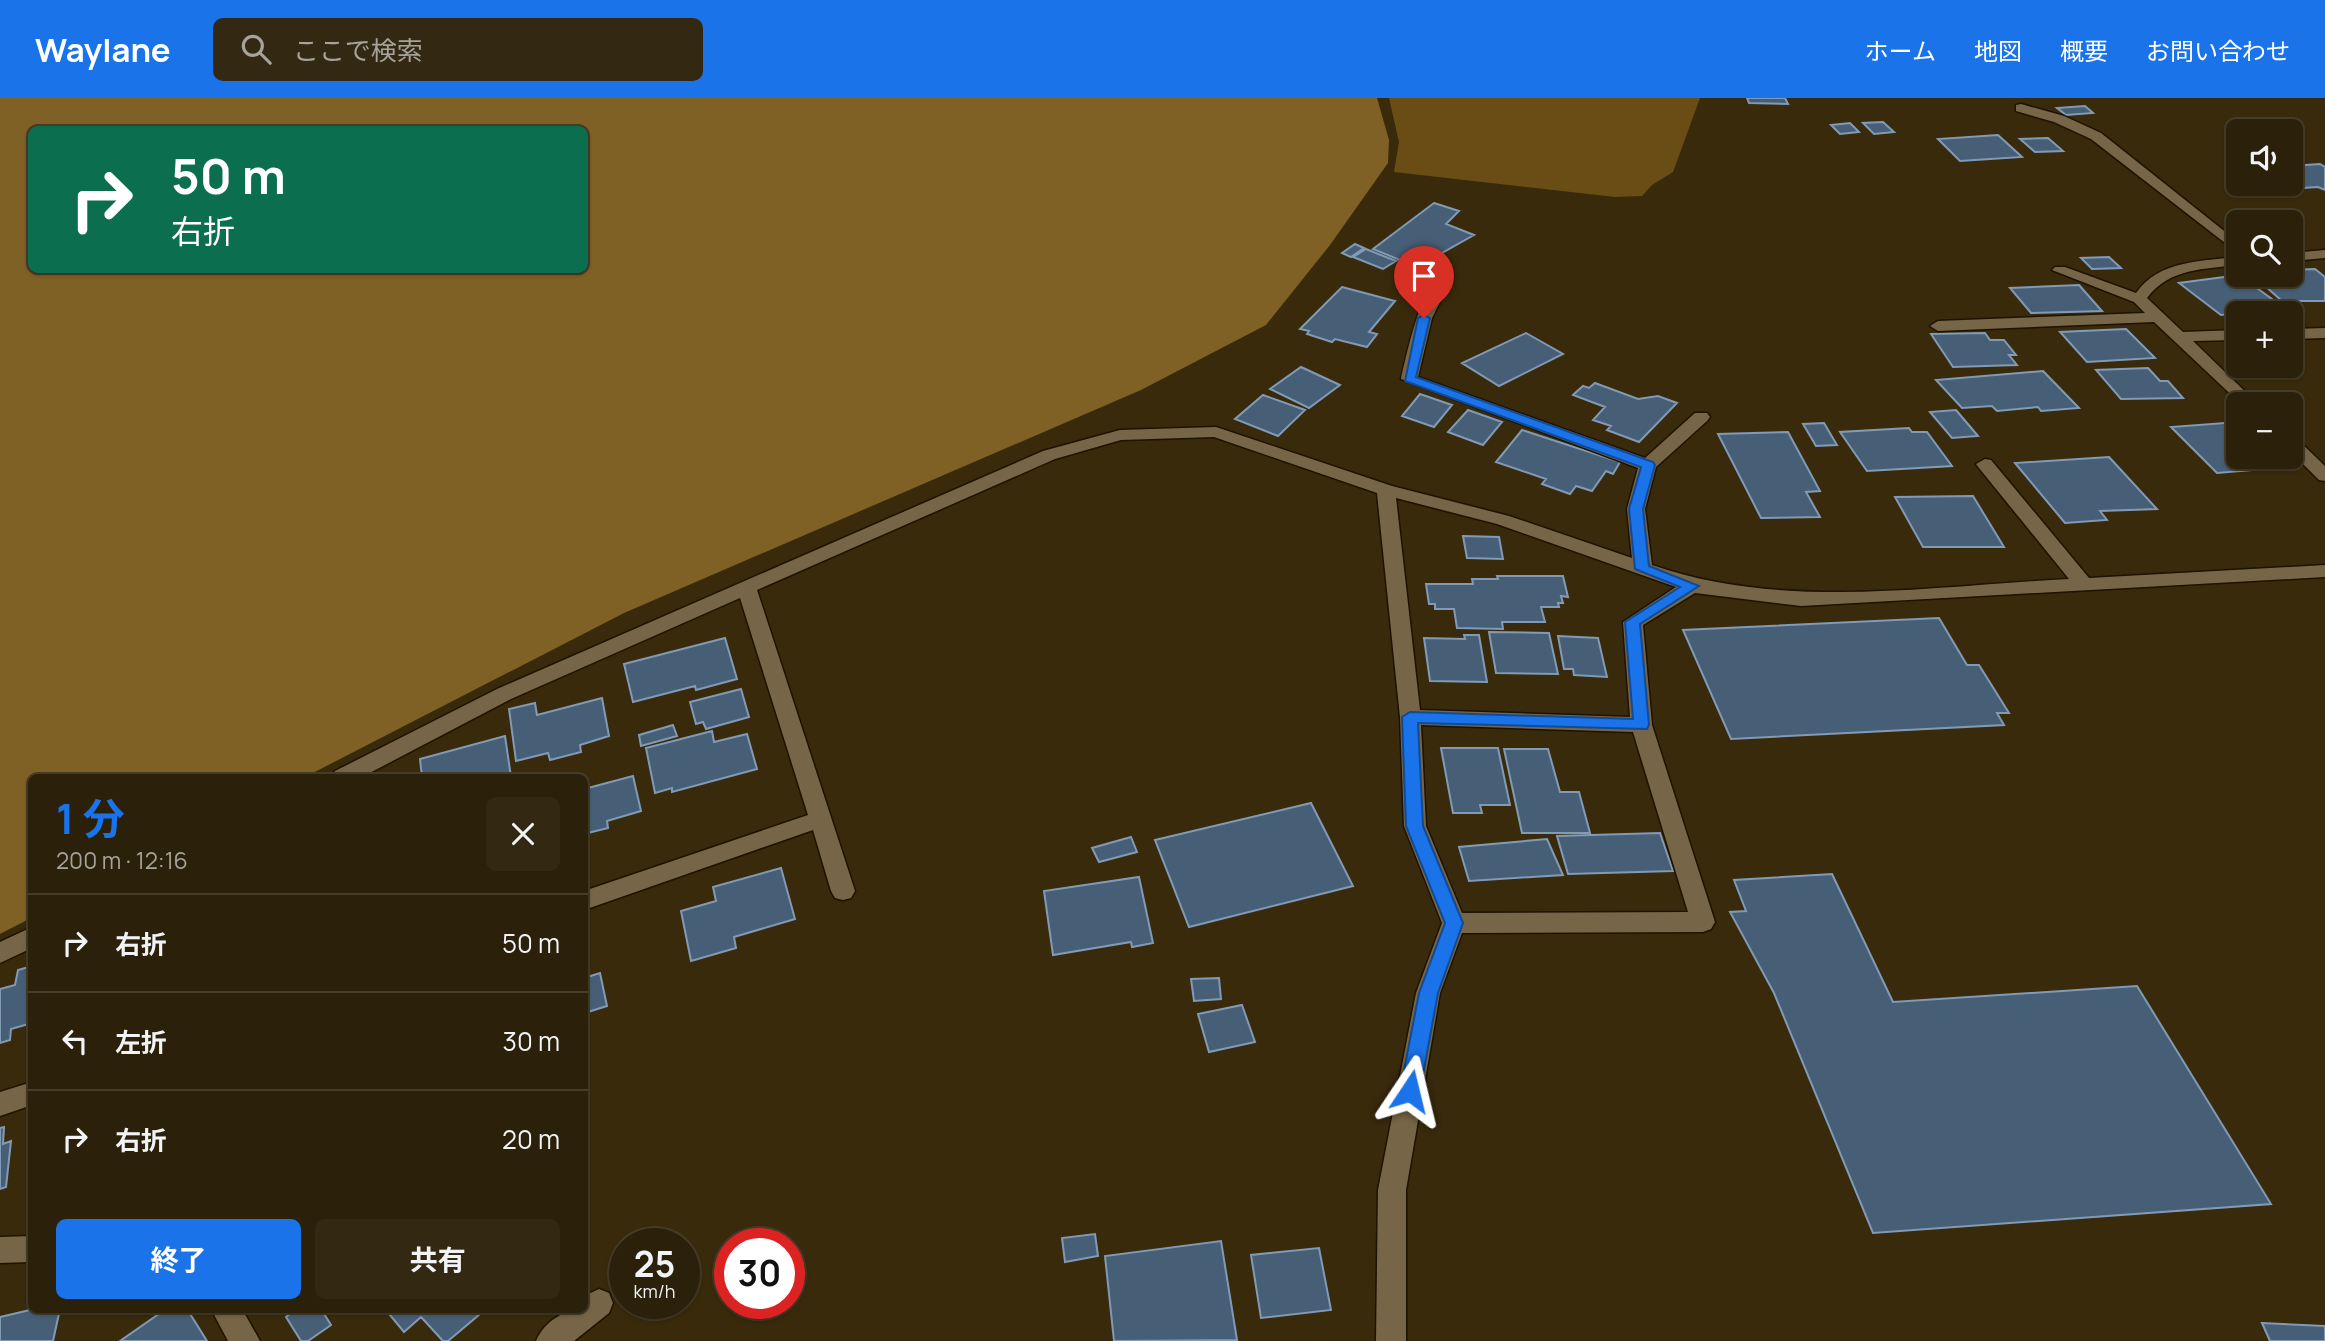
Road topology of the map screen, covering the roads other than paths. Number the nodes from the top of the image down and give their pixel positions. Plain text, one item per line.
1 (2021, 108) dead end
2 (2226, 239) edge
3 (2325, 254) edge
4 (2303, 256) edge
5 (2226, 263) edge
6 (2060, 270) dead end
7 (1445, 276) dead end
8 (2139, 299) junction
9 (2158, 317) junction
10 (1938, 326) dead end
11 (2325, 333) edge
12 (2303, 334) edge
13 (2226, 335) edge
14 (2179, 337) junction
15 (2237, 392) edge
16 (1701, 417) dead end
17 (2303, 455) edge
18 (1985, 464) dead end
19 (1648, 465) junction
20 (2325, 476) edge
21 (1386, 490) junction
22 (1643, 569) junction
23 (2325, 571) edge
24 (2084, 584) junction
25 (1692, 586) junction
26 (747, 589) junction
27 (1410, 717) junction
28 (1642, 725) junction
29 (349, 774) edge
30 (820, 819) junction
31 (843, 891) dead end
32 (588, 900) edge
33 (1454, 923) junction
34 (28, 939) edge
35 (0, 953) edge
36 (28, 1094) edge
37 (0, 1104) edge
38 (28, 1249) edge
39 (0, 1251) edge
40 (598, 1303) dead end
41 (588, 1311) edge
42 (228, 1313) edge
43 (586, 1313) edge
44 (245, 1341) edge
45 (551, 1341) edge
46 (1391, 1341) edge

1 - 2 street
3 - 4 street
5 - 8 street
6 - 8 street
7 - 19 street
8 - 9 street
9 - 10 street
9 - 14 street
11 - 12 street
13 - 14 street
14 - 15 street
16 - 19 street
17 - 20 street
18 - 24 street
19 - 22 street
21 - 22 street
21 - 26 street
21 - 27 street
22 - 25 street
23 - 24 street
24 - 25 street
25 - 28 street
26 - 29 street
26 - 30 street
27 - 28 street
27 - 33 street
28 - 33 street
30 - 31 street
30 - 32 street
33 - 46 street
34 - 35 street
36 - 37 street
38 - 39 street
40 - 41 street
42 - 44 street
43 - 45 street

